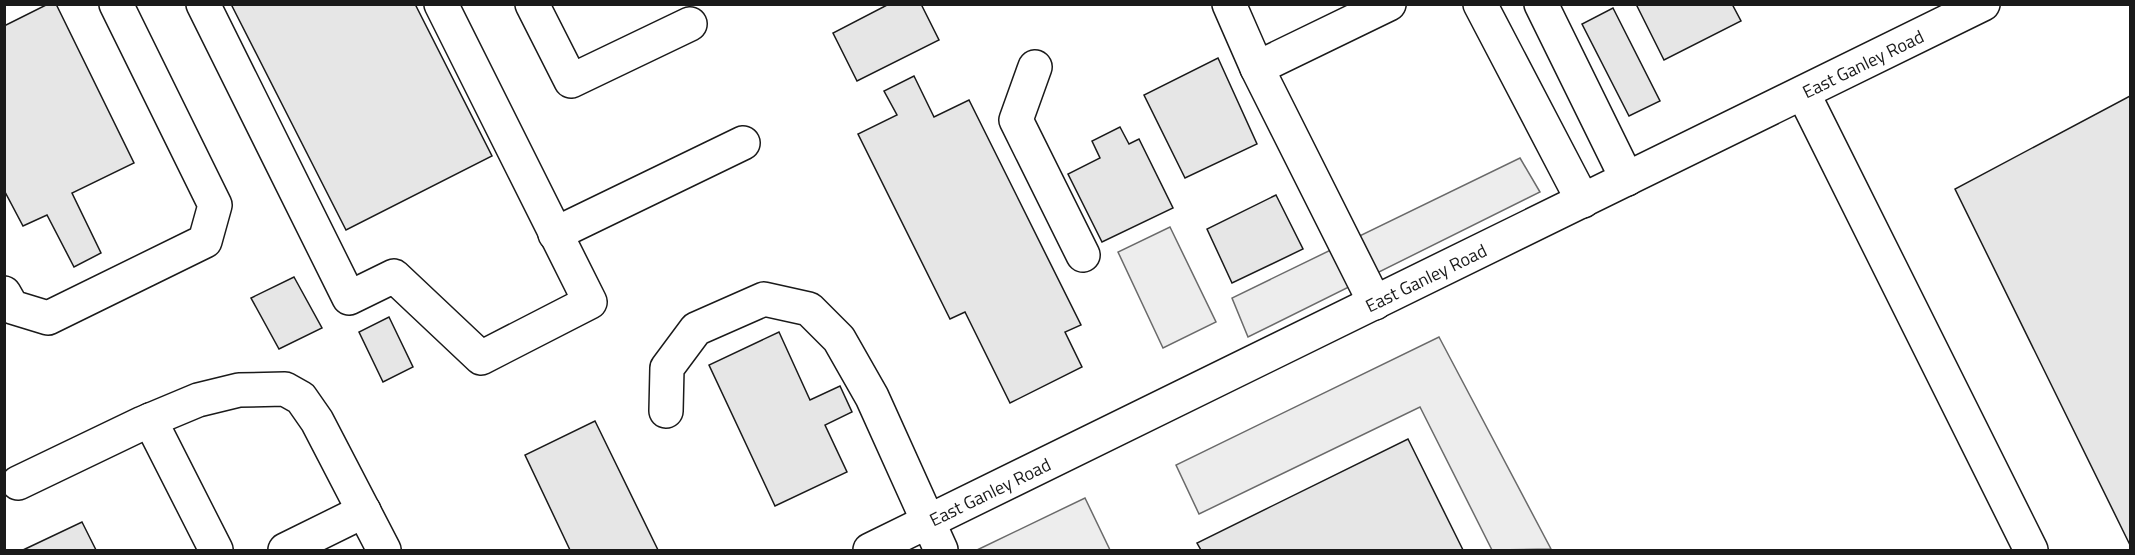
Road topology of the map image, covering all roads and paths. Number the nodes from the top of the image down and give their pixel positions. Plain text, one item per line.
1 (116, 4) edge
2 (203, 4) edge
3 (441, 4) edge
4 (532, 4) edge
5 (1228, 4) edge
6 (1389, 4) edge
7 (1480, 4) edge
8 (1541, 4) edge
9 (1983, 4) edge
10 (690, 24) dead end
11 (1035, 68) dead end
12 (1257, 68) junction
13 (1803, 93) junction
14 (743, 143) dead end
15 (1627, 179) junction
16 (1583, 201) junction
17 (555, 234) junction
18 (1083, 255) dead end
19 (4, 293) edge
20 (1375, 303) junction
21 (666, 411) dead end
22 (150, 420) junction
23 (18, 483) dead end
24 (364, 511) junction
25 (934, 537) edge
26 (216, 550) edge
27 (285, 550) edge
28 (384, 550) edge
29 (870, 550) edge
30 (2031, 550) edge

1 - 19 street
2 - 17 street
3 - 17 street
4 - 10 street
5 - 12 street
6 - 12 street
7 - 16 street
8 - 15 street
9 - 13 street, East Ganley Road
11 - 18 street
12 - 20 street
13 - 15 street, East Ganley Road
13 - 30 street
14 - 17 street
15 - 16 street, East Ganley Road
16 - 20 street, East Ganley Road
20 - 25 street, East Ganley Road
21 - 25 street
22 - 23 street
22 - 24 street
22 - 26 street
24 - 27 street
24 - 28 street
25 - 29 street, East Ganley Road

